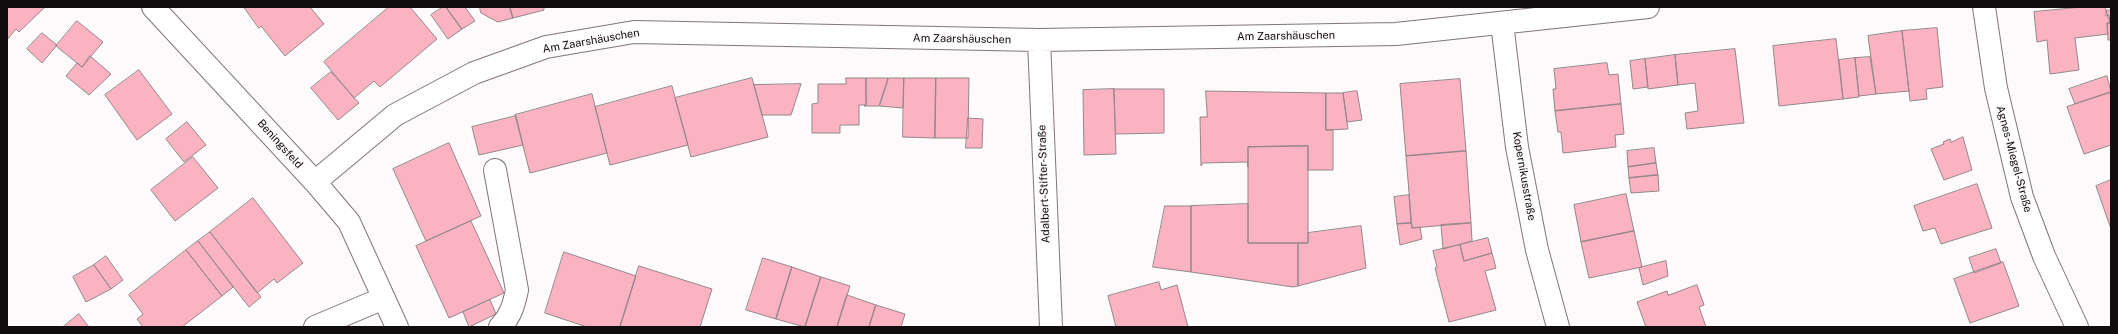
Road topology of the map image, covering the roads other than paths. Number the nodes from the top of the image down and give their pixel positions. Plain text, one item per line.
1 (153, 7) edge
2 (1648, 7) edge
3 (1984, 7) edge
4 (1502, 23) junction
5 (1039, 40) junction
6 (495, 170) dead end
7 (315, 182) junction
8 (384, 298) junction
9 (315, 327) edge
10 (397, 327) edge
11 (500, 327) edge
12 (1051, 327) edge
13 (1558, 327) edge
14 (2077, 327) edge

1 - 7 street, Beningsfeld
2 - 4 street, Am Zaarshäuschen
3 - 14 street, Agnes-Miegel-Straße
4 - 5 street, Am Zaarshäuschen
4 - 13 street, Kopernikusstraße
5 - 7 street, Am Zaarshäuschen
5 - 12 street, Adalbert-Stifter-Straße
6 - 11 street
7 - 8 street, Beningsfeld
8 - 9 street
8 - 10 street, Beningsfeld

